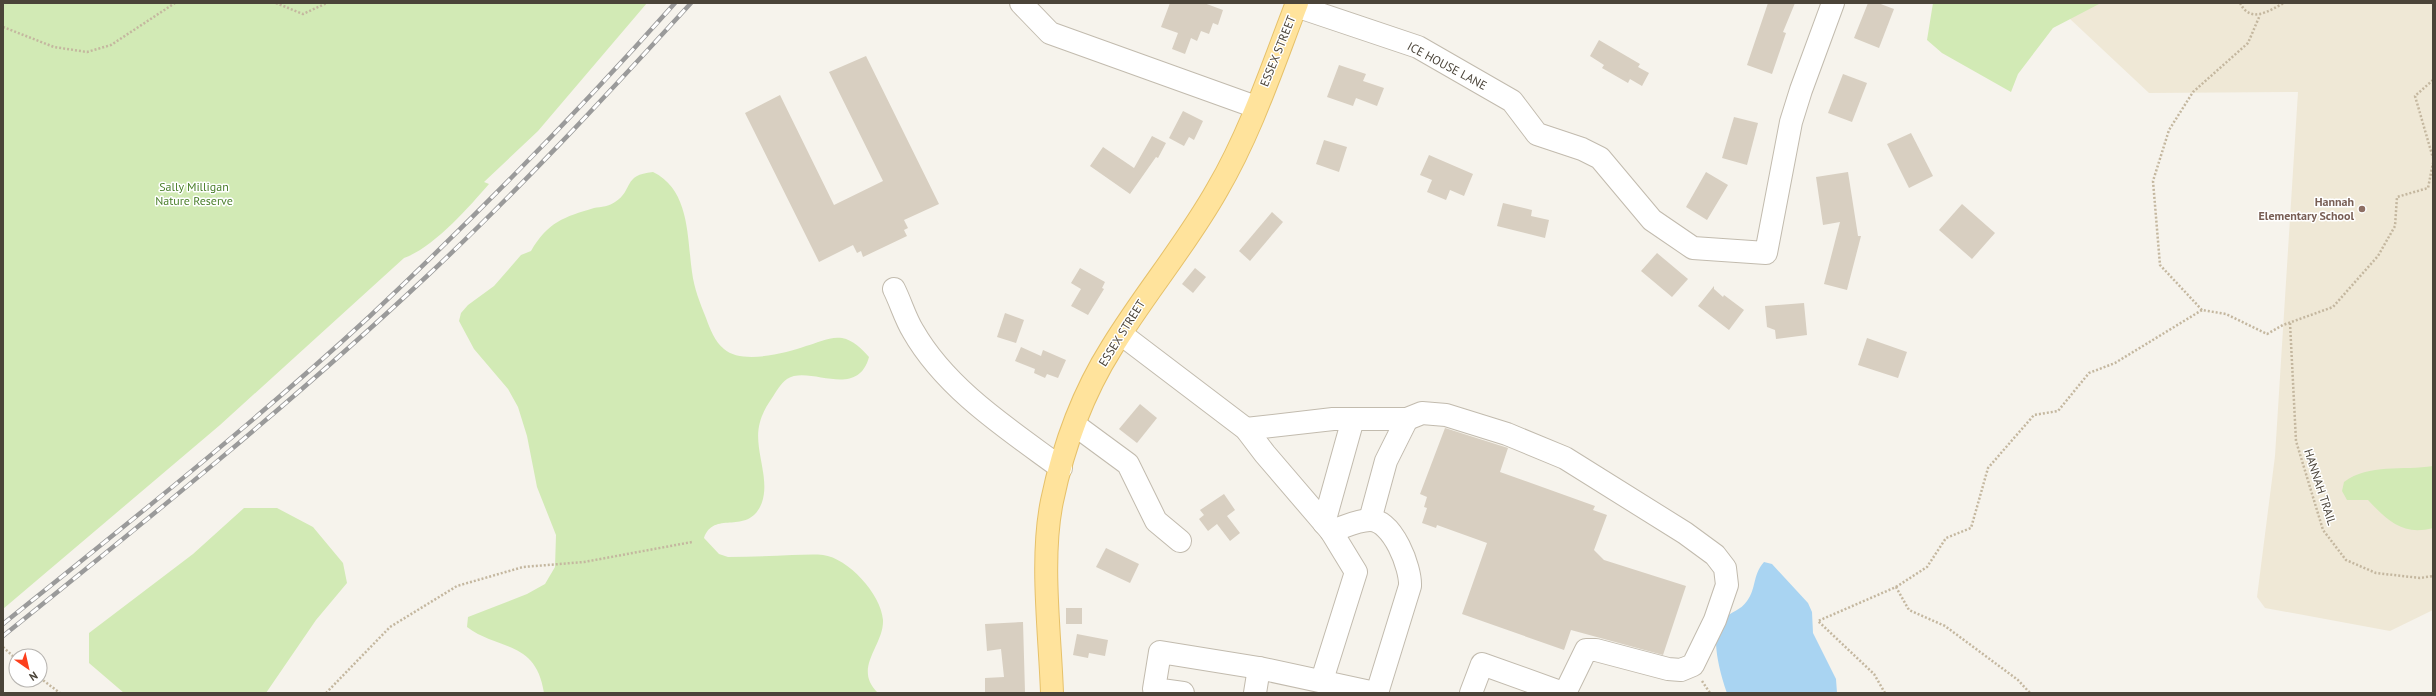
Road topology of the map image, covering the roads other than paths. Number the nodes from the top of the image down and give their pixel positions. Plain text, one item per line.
1 (1021, 3) edge
2 (1833, 3) edge
3 (1296, 4) edge
4 (1256, 107) junction
5 (894, 289) dead end
6 (1121, 334) junction
7 (1353, 419) junction
8 (1407, 419) junction
9 (1074, 425) junction
10 (1246, 429) junction
11 (1061, 468) junction
12 (1370, 520) junction
13 (1327, 527) junction
14 (1180, 541) dead end
15 (1259, 668) junction
16 (1322, 680) junction
17 (1052, 693) edge
18 (1183, 693) edge
19 (1255, 693) edge
20 (1376, 693) edge
21 (1471, 693) edge
22 (1564, 693) edge

1 - 4 street
2 - 3 street, ICE HOUSE LANE
3 - 4 main road, ESSEX STREET
4 - 6 main road, ESSEX STREET
5 - 11 street
6 - 9 main road, ESSEX STREET
6 - 10 street
7 - 8 street
7 - 10 street
7 - 13 street
8 - 12 street
8 - 22 street
9 - 11 main road, ESSEX STREET
9 - 14 street
10 - 13 street
11 - 17 main road, ESSEX STREET
12 - 13 street
12 - 20 street
13 - 16 street
15 - 16 street
15 - 18 street
15 - 19 street
16 - 20 street
21 - 22 street

